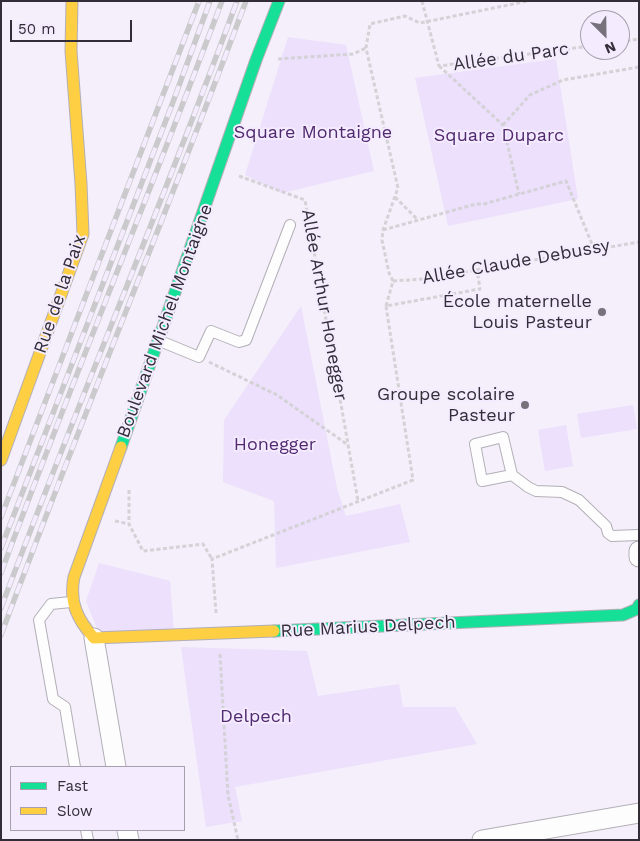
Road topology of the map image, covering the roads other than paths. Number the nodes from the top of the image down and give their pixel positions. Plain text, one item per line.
1 (72, 1) edge
2 (280, 1) edge
3 (290, 225) dead end
4 (159, 340) junction
5 (1, 460) edge
6 (512, 475) junction
7 (639, 535) edge
8 (639, 551) edge
9 (639, 556) edge
10 (72, 602) junction
11 (639, 605) edge
12 (94, 638) junction
13 (75, 766) edge
14 (116, 766) edge
15 (639, 813) edge
16 (482, 840) edge

1 - 5 street, Rue de la Paix
2 - 4 street, Boulevard Michel Montaigne
3 - 4 lane
4 - 10 street, Boulevard Michel Montaigne
6 - 6 lane
6 - 7 lane
8 - 9 street
10 - 12 street, Boulevard Michel Montaigne
10 - 13 lane
11 - 12 street, Rue Marius Delpech
12 - 14 street
15 - 16 street

